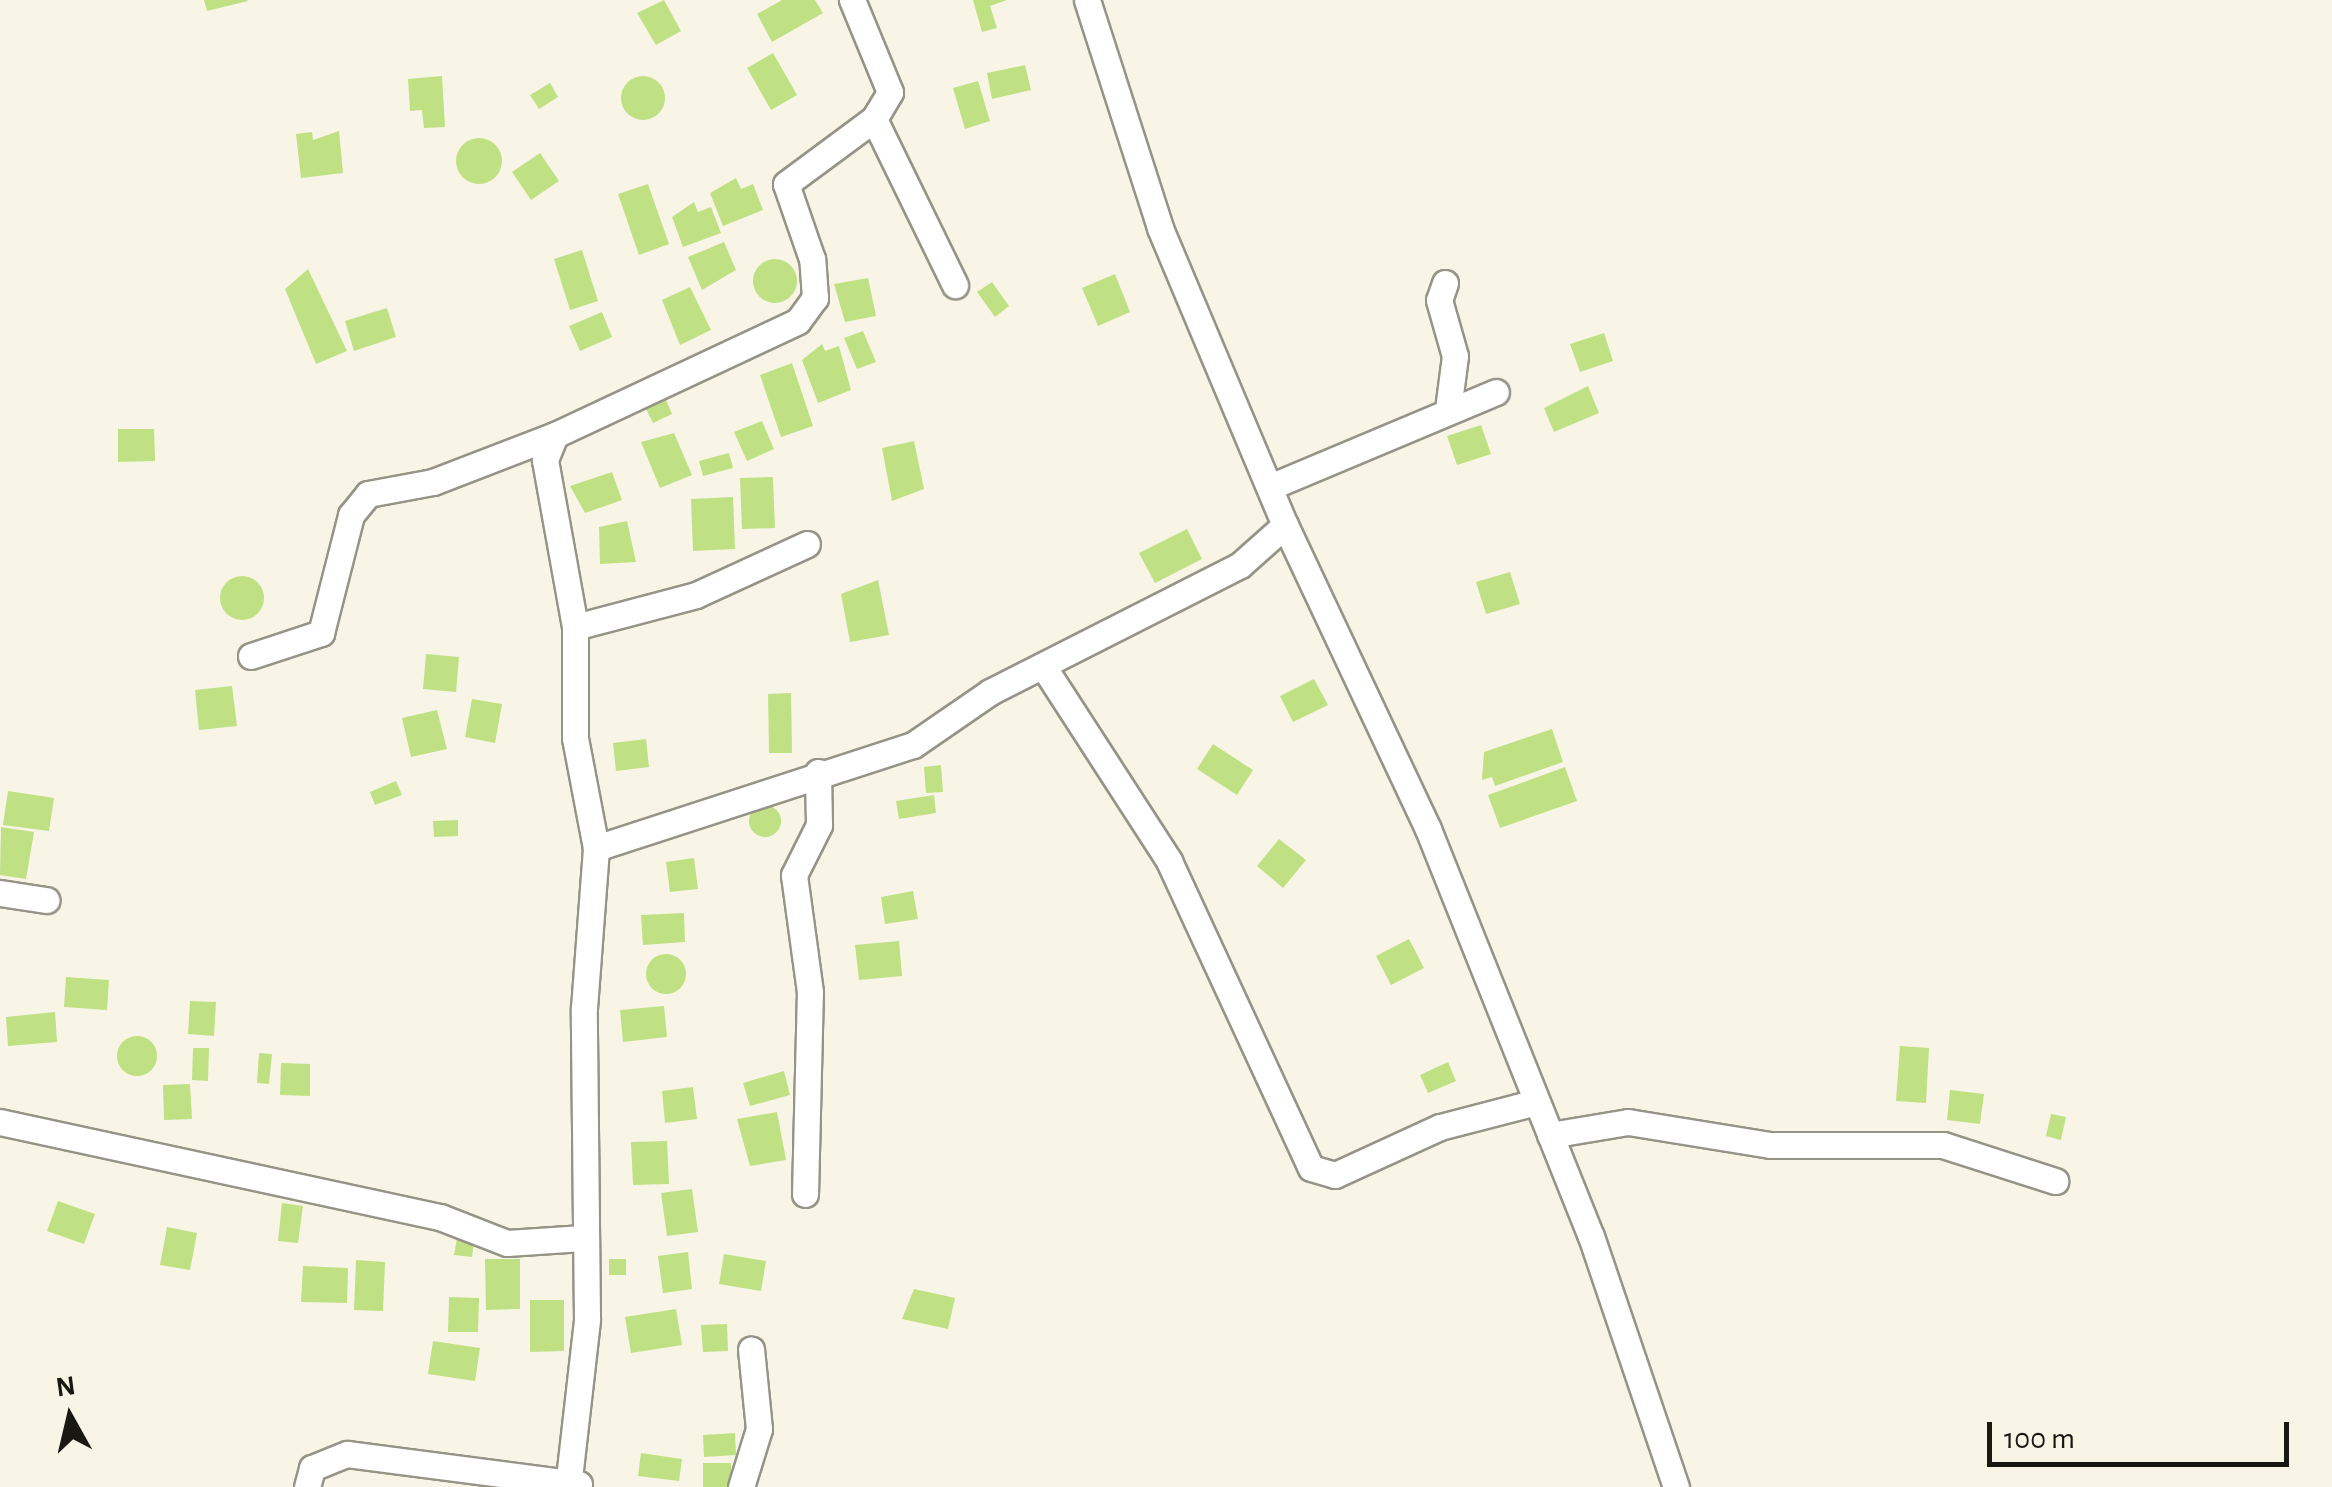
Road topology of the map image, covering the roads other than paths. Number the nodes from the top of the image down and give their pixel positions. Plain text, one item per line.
1 (852, 0) edge
2 (1087, 0) edge
3 (874, 119) junction
4 (1445, 283) dead end
5 (955, 285) dead end
6 (1496, 392) dead end
7 (1448, 409) junction
8 (555, 435) junction
9 (1270, 487) junction
10 (1285, 525) junction
11 (807, 544) dead end
12 (575, 627) junction
13 (251, 656) dead end
14 (1045, 669) junction
15 (818, 772) junction
16 (596, 848) junction
17 (0, 893) edge
18 (46, 900) dead end
19 (1536, 1102) junction
20 (0, 1122) edge
21 (1550, 1135) junction
22 (2055, 1181) dead end
23 (804, 1194) dead end
24 (583, 1238) junction
25 (750, 1349) dead end
26 (573, 1483) edge
27 (307, 1487) edge
28 (741, 1487) edge
29 (1676, 1487) edge

1 - 3 street
2 - 9 street
3 - 5 street
3 - 8 street
4 - 7 street
6 - 7 street
7 - 9 street
8 - 12 street
8 - 13 street
9 - 10 street
10 - 14 street
10 - 19 street
11 - 12 street
12 - 16 street
14 - 15 street
14 - 19 street
15 - 16 street
15 - 23 street
16 - 24 street
17 - 18 street
19 - 21 street
20 - 24 street
21 - 22 street
21 - 29 street
24 - 26 street
25 - 28 street
26 - 27 street

